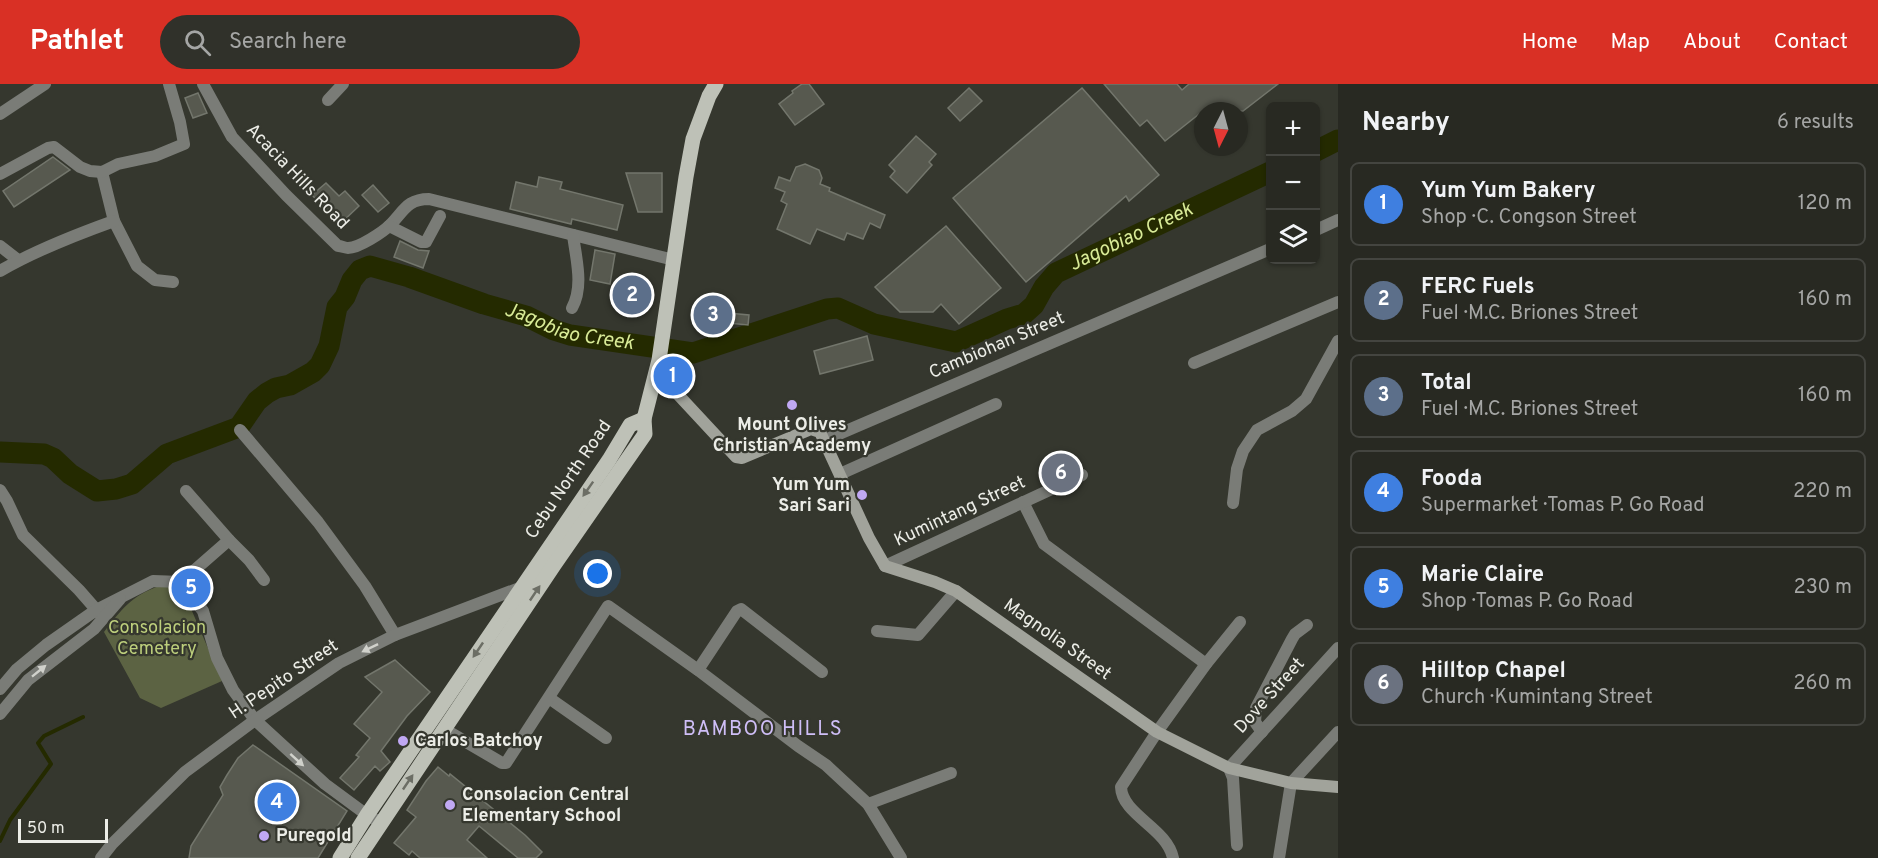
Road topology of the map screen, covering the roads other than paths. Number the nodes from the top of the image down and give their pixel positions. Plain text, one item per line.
1 (45, 84) edge
2 (169, 84) edge
3 (204, 84) edge
4 (343, 84) edge
5 (716, 84) edge
6 (328, 100) dead end
7 (0, 114) edge
8 (102, 172) junction
9 (0, 174) edge
10 (440, 216) dead end
11 (1338, 220) edge
12 (114, 221) junction
13 (389, 226) junction
14 (1320, 228) edge
15 (573, 235) junction
16 (0, 246) edge
17 (1266, 251) edge
18 (18, 260) junction
19 (674, 260) junction
20 (0, 270) edge
21 (173, 282) dead end
22 (1338, 302) edge
23 (573, 308) dead end
24 (1338, 341) edge
25 (1194, 363) dead end
26 (658, 366) junction
27 (996, 404) dead end
28 (644, 419) junction
29 (240, 430) dead end
30 (825, 440) junction
31 (840, 474) junction
32 (1082, 475) dead end
33 (0, 490) edge
34 (186, 491) dead end
35 (1023, 502) junction
36 (1233, 503) dead end
37 (229, 540) junction
38 (885, 566) junction
39 (264, 580) dead end
40 (181, 582) junction
41 (522, 587) junction
42 (956, 591) junction
43 (100, 614) junction
44 (1240, 622) dead end
45 (1307, 626) dead end
46 (877, 631) dead end
47 (395, 635) junction
48 (1338, 648) edge
49 (1206, 664) junction
50 (698, 670) junction
51 (822, 672) dead end
52 (0, 689) edge
53 (549, 698) junction
54 (0, 714) edge
55 (255, 720) junction
56 (444, 729) junction
57 (1157, 732) junction
58 (1262, 732) junction
59 (1338, 732) edge
60 (606, 738) dead end
61 (1229, 768) junction
62 (951, 773) dead end
63 (1290, 783) junction
64 (1338, 787) edge
65 (868, 804) junction
66 (366, 815) junction
67 (381, 823) junction
68 (1237, 845) dead end
69 (101, 858) edge
70 (340, 858) edge
71 (358, 858) edge
72 (901, 858) edge
73 (1173, 858) edge
74 (1279, 858) edge

1 - 7 street
2 - 8 street
3 - 13 street, Acacia Hills Road
4 - 6 street
5 - 19 main road
8 - 9 street
8 - 12 street
10 - 13 street
11 - 14 street
12 - 18 street
12 - 21 street
13 - 15 street
15 - 19 street
15 - 23 street
16 - 18 street
17 - 30 street, Cambiohan Street
18 - 20 street
19 - 26 main road
22 - 25 street
24 - 36 street
26 - 28 main road
26 - 30 street
27 - 31 street
28 -> 41 main road, Cebu North Road
56 -> 28 main road, Cebu North Road
29 - 47 street
30 - 31 street
31 - 38 street
32 - 35 street, Kumintang Street
33 - 43 street
34 - 37 street
35 - 38 street, Kumintang Street
35 - 49 street
37 - 39 street
37 - 40 street
38 - 42 street, Magnolia Street
40 - 43 street
40 - 55 street
41 - 47 street, H. Pepito Street
41 -> 66 main road, Cebu North Road
42 - 46 street
42 - 57 street, Magnolia Street
43 - 52 street
54 -> 43 street
44 - 49 street
45 - 58 street
47 -> 55 street, H. Pepito Street
48 - 58 street, Dove Street
49 - 57 street
50 - 51 street
50 - 53 street
50 - 65 street
53 - 56 street
53 - 60 street
55 -> 66 street
55 - 69 street, H. Pepito Street
67 -> 56 main road, Cebu North Road
57 - 61 street, Magnolia Street
57 - 73 street
58 - 61 street, Dove Street
59 - 63 street
61 - 63 street, Magnolia Street
61 - 68 street
62 - 65 street
63 - 64 street, Magnolia Street
63 - 74 street
65 - 72 street
66 - 67 street
66 - 70 main road, Cebu North Road
67 - 71 main road, Cebu North Road

